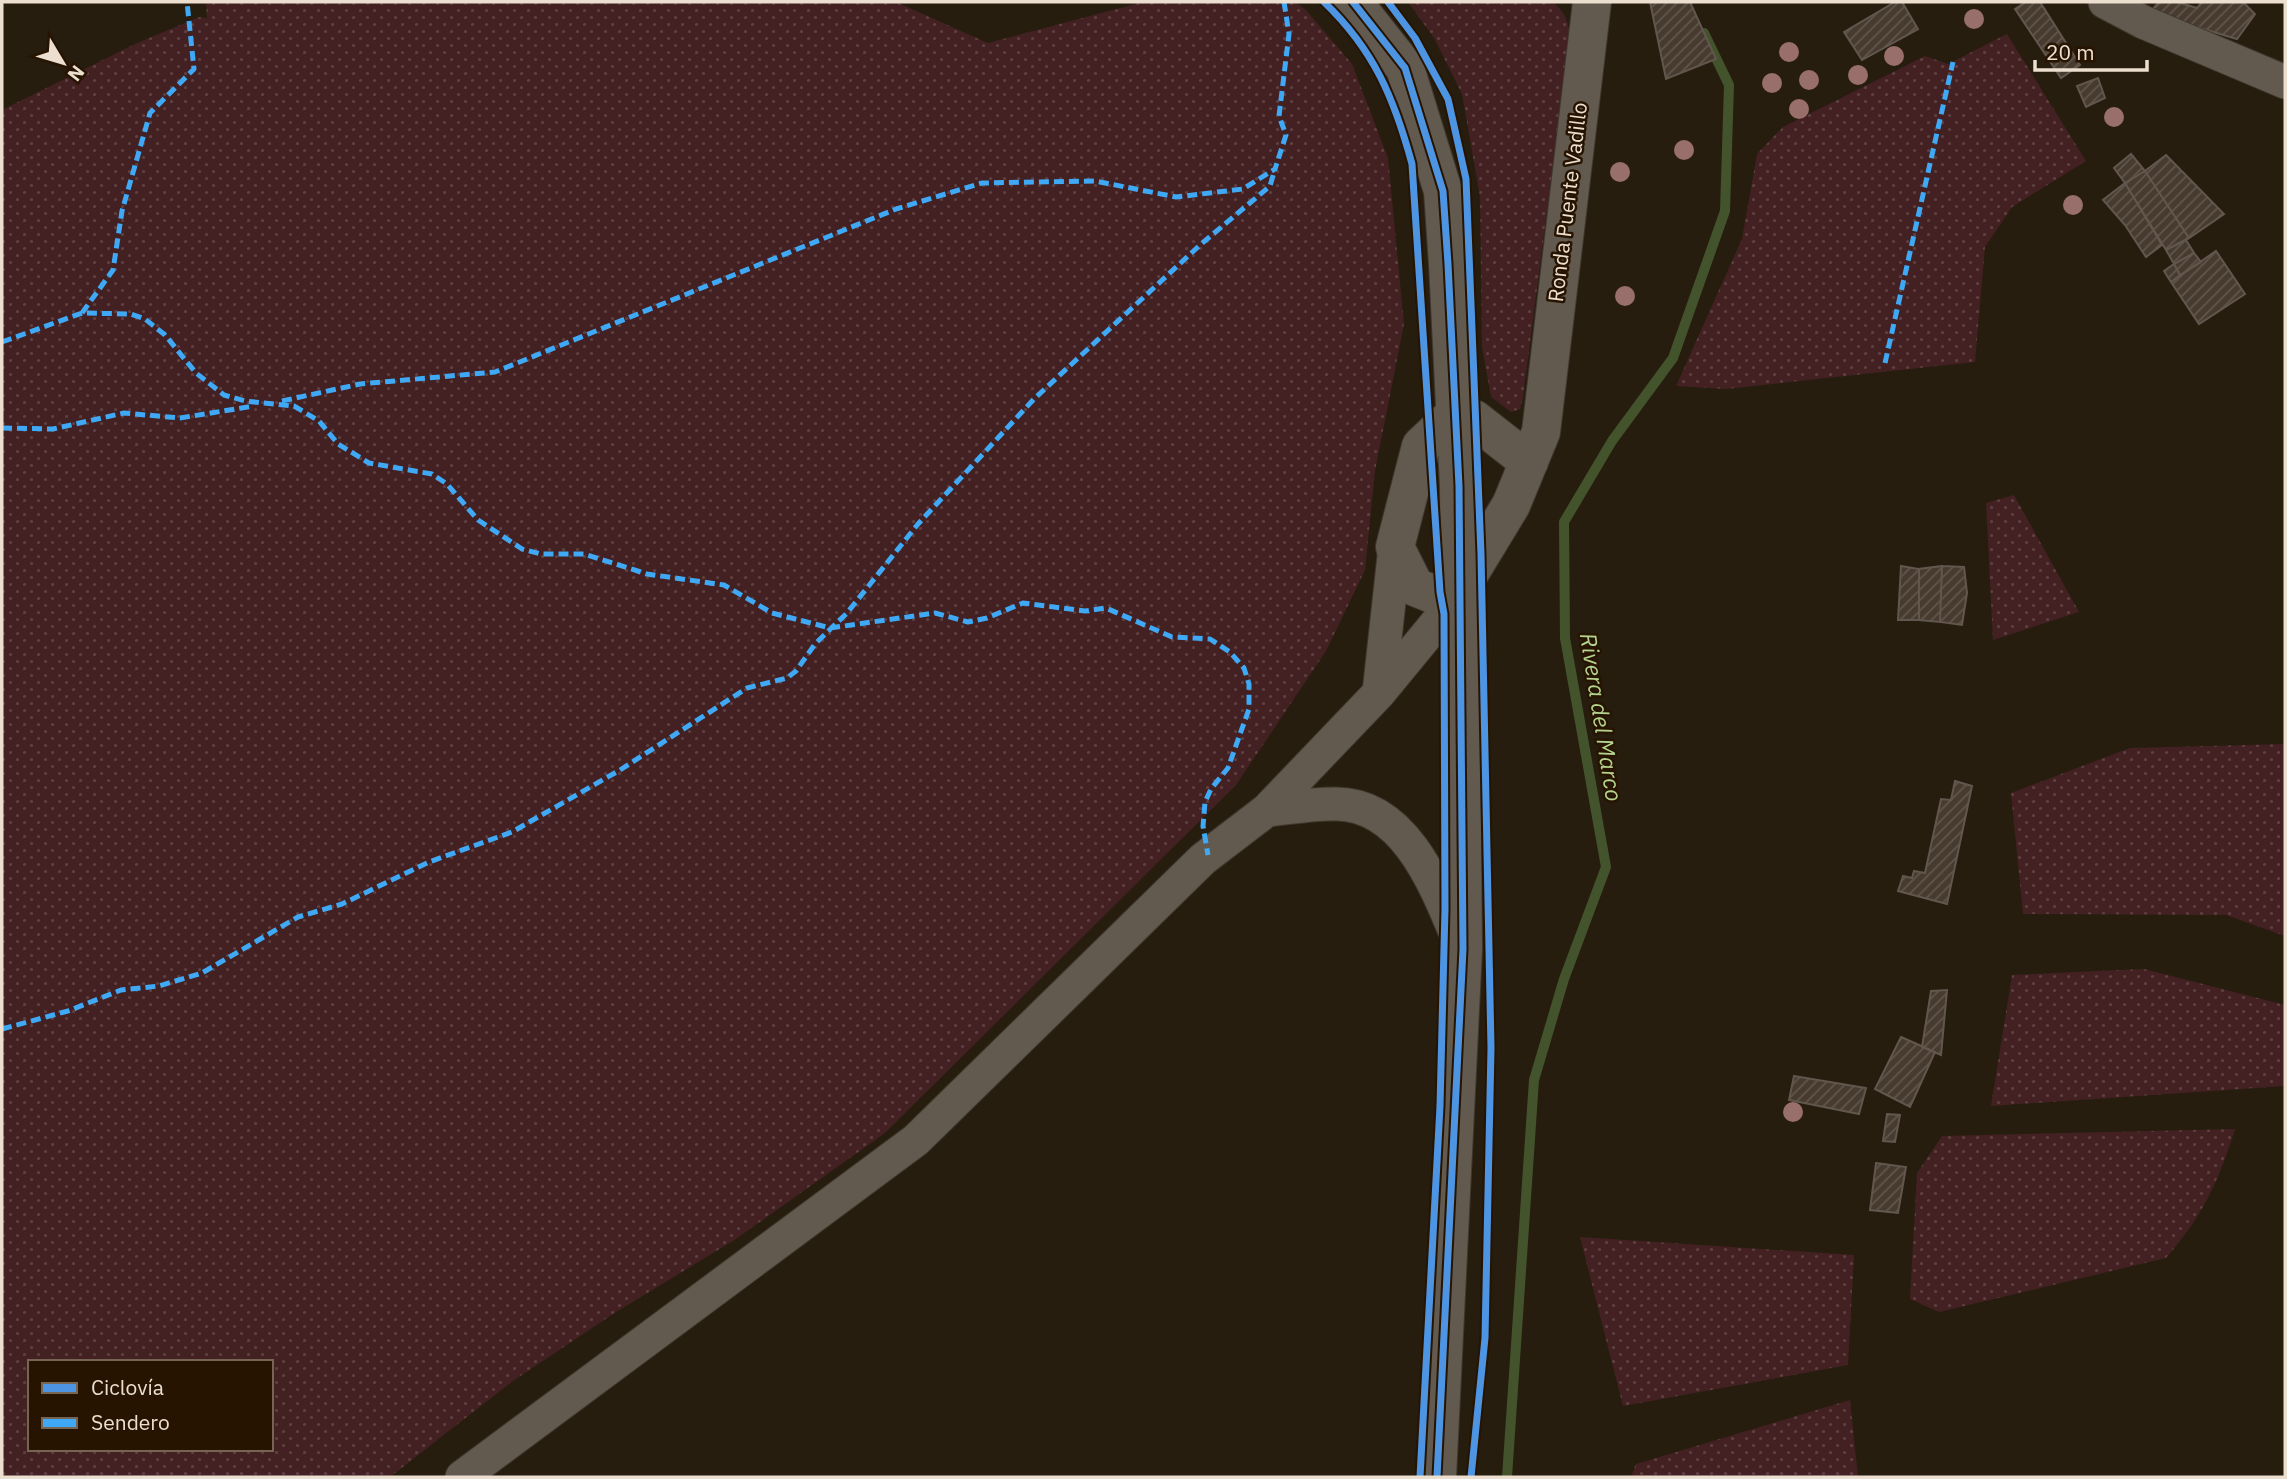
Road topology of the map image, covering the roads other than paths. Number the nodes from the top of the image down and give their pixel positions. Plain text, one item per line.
1 (1353, 2) edge
2 (1592, 2) edge
3 (2105, 2) edge
4 (2285, 82) edge
5 (1545, 402) junction
6 (1455, 414) junction
7 (1497, 436) junction
8 (1530, 462) junction
9 (1395, 547) junction
10 (1459, 590) junction
11 (1380, 693) junction
12 (1267, 810) junction
13 (1463, 949) junction
14 (462, 1477) edge
15 (1437, 1477) edge

1 - 6 main road
2 - 5 main road, Ronda Puente Vadillo
3 - 4 street
5 - 7 main road
5 - 8 main road, Ronda Puente Vadillo
6 - 7 main road
6 - 9 main road
6 - 10 main road
7 - 8 main road
8 - 10 main road, Ronda Puente Vadillo
9 - 10 main road
9 - 11 street
10 - 11 street
10 - 13 main road
11 - 12 street
12 - 13 street
12 - 14 street
13 - 15 main road

